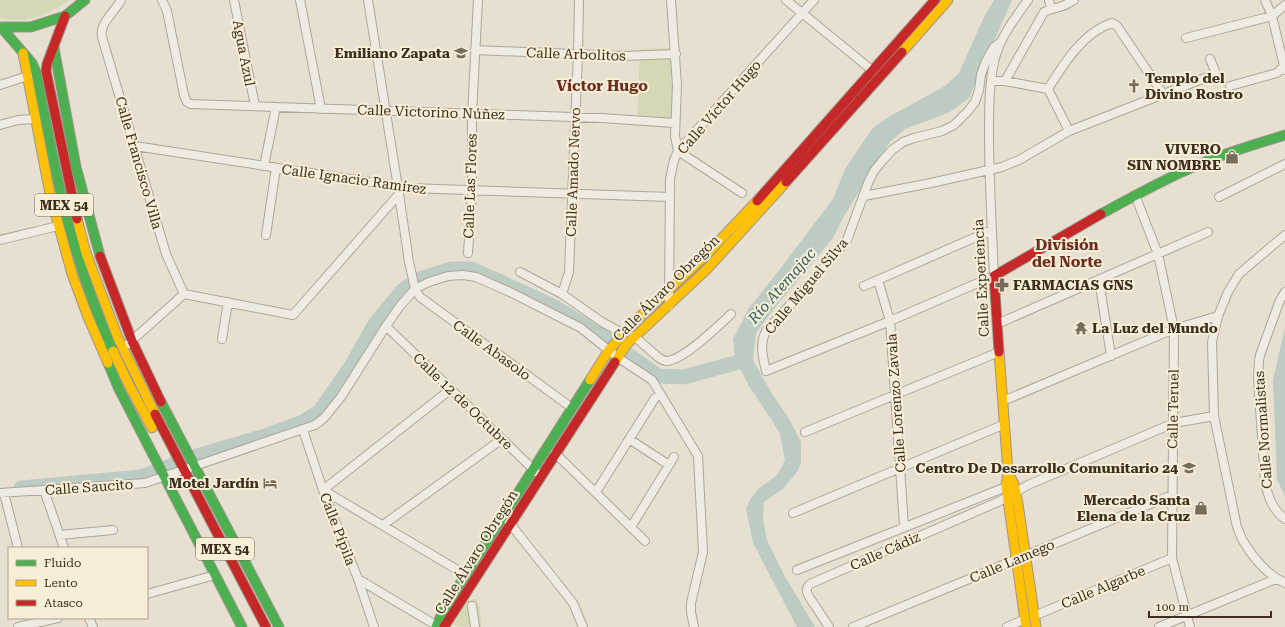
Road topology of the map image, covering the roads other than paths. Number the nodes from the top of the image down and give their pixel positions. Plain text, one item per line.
1 (85, 0) edge
2 (121, 0) edge
3 (162, 0) edge
4 (234, 0) edge
5 (300, 0) edge
6 (368, 0) edge
7 (478, 0) edge
8 (578, 0) edge
9 (671, 0) edge
10 (786, 0) edge
11 (814, 0) edge
12 (935, 0) edge
13 (948, 0) edge
14 (1028, 0) edge
15 (1074, 0) edge
16 (1265, 0) edge
17 (1050, 4) edge
18 (1285, 4) edge
19 (802, 13) junction
20 (65, 16) junction
21 (1272, 16) junction
22 (0, 27) edge
23 (1186, 38) dead end
24 (1001, 42) junction
25 (54, 48) junction
26 (475, 50) junction
27 (23, 53) junction
28 (578, 54) junction
29 (676, 54) junction
30 (1210, 59) dead end
31 (1285, 67) edge
32 (873, 71) junction
33 (28, 76) junction
34 (991, 81) junction
35 (1005, 81) junction
36 (0, 85) edge
37 (1230, 86) dead end
38 (1048, 89) junction
39 (1163, 94) junction
40 (255, 106) junction
41 (276, 107) junction
42 (321, 109) junction
43 (385, 111) junction
44 (472, 114) junction
45 (575, 117) junction
46 (35, 119) junction
47 (675, 123) junction
48 (0, 125) edge
49 (1069, 131) junction
50 (1285, 135) edge
51 (135, 146) junction
52 (678, 150) junction
53 (1285, 164) edge
54 (264, 166) junction
55 (276, 168) junction
56 (989, 170) junction
57 (399, 190) junction
58 (472, 190) junction
59 (742, 193) dead end
60 (572, 194) junction
61 (1135, 195) junction
62 (864, 196) junction
63 (670, 197) junction
64 (1219, 198) dead end
65 (58, 226) junction
66 (992, 230) junction
67 (1208, 232) dead end
68 (266, 235) dead end
69 (1285, 235) edge
70 (0, 240) edge
71 (468, 253) dead end
72 (1158, 254) junction
73 (520, 272) dead end
74 (994, 276) junction
75 (878, 280) junction
76 (1099, 280) junction
77 (864, 286) dead end
78 (415, 289) junction
79 (669, 290) junction
80 (1285, 292) edge
81 (184, 294) junction
82 (562, 294) junction
83 (228, 302) junction
84 (669, 306) junction
85 (731, 314) dead end
86 (1218, 316) junction
87 (890, 321) junction
88 (997, 324) junction
89 (386, 326) junction
90 (1174, 329) junction
91 (621, 335) junction
92 (222, 339) dead end
93 (631, 339) junction
94 (132, 341) junction
95 (123, 349) junction
96 (610, 349) junction
97 (999, 352) junction
98 (115, 356) junction
99 (618, 356) junction
100 (1111, 356) junction
101 (107, 364) junction
102 (451, 389) junction
103 (895, 395) junction
104 (655, 398) dead end
105 (1003, 401) junction
106 (572, 408) junction
107 (1214, 416) junction
108 (1174, 423) junction
109 (1005, 424) junction
110 (303, 430) junction
111 (805, 432) dead end
112 (502, 439) junction
113 (629, 439) junction
114 (183, 445) junction
115 (173, 451) junction
116 (556, 453) junction
117 (674, 457) dead end
118 (669, 465) junction
119 (194, 466) junction
120 (900, 468) junction
121 (533, 469) junction
122 (179, 471) junction
123 (540, 476) junction
124 (164, 477) junction
125 (44, 490) junction
126 (323, 490) junction
127 (1011, 490) junction
128 (596, 492) junction
129 (2, 493) edge
130 (1172, 495) junction
131 (793, 513) dead end
132 (504, 516) junction
133 (1285, 519) edge
134 (510, 524) junction
135 (383, 525) junction
136 (904, 526) junction
137 (631, 527) junction
138 (113, 530) dead end
139 (60, 535) junction
140 (645, 541) dead end
141 (18, 547) edge
142 (64, 547) edge
143 (1026, 555) junction
144 (1172, 558) junction
145 (1017, 559) junction
146 (797, 570) dead end
147 (215, 575) junction
148 (466, 575) junction
149 (358, 579) junction
150 (1276, 579) junction
151 (1285, 583) edge
152 (148, 594) edge
153 (472, 606) dead end
154 (1034, 616) junction
155 (1187, 616) junction
156 (53, 619) edge
157 (38, 622) edge
158 (1026, 623) edge
159 (439, 626) edge
160 (18, 627) edge
161 (242, 627) edge
162 (256, 627) edge
163 (266, 627) edge
164 (279, 627) edge
165 (374, 627) edge
166 (475, 627) edge
167 (583, 627) edge
168 (694, 627) edge
169 (829, 627) edge
170 (853, 627) edge
171 (1007, 627) edge
172 (1036, 627) edge
173 (1159, 627) edge
174 (1190, 627) edge

1 - 20 street, MEX 54
2 - 51 street, Calle Francisco Villa
3 - 40 street, Calle Victorino Núñez
4 - 40 street, Agua Azul
5 - 42 street
6 - 43 street
7 - 26 street, Calle Las Flores
8 - 28 street, Calle Amado Nervo
9 - 29 street
10 - 19 street
11 - 19 street, Calle Víctor Hugo
12 - 32 street, Calle Álvaro Obregón
13 - 84 street, Calle Álvaro Obregón
14 - 24 street
15 - 17 street
16 - 21 street
17 - 35 street
18 - 21 street
19 - 32 street
19 - 52 street, Calle Víctor Hugo
20 - 22 street, MEX 54
20 - 25 street, MEX 54
21 - 23 street
21 - 31 street
22 - 27 street, MEX 54
24 - 34 street, Calle Experiencia
24 - 62 street, Calle Miguel Silva
25 - 94 street
25 - 95 street, MEX 54
26 - 28 street, Calle Arbolitos
26 - 44 street, Calle Las Flores
27 - 33 street
27 - 98 street, MEX 54
28 - 29 street, Calle Arbolitos
28 - 45 street, Calle Amado Nervo
29 - 47 street
30 - 39 street
31 - 37 street
32 - 79 street, Calle Álvaro Obregón
33 - 36 street
33 - 46 street
34 - 35 street
34 - 56 street, Calle Experiencia
35 - 38 street
38 - 39 street
38 - 49 street
39 - 49 street
40 - 41 street, Calle Victorino Núñez
41 - 42 street, Calle Victorino Núñez
41 - 54 street
42 - 43 street, Calle Victorino Núñez
43 - 44 street, Calle Victorino Núñez
43 - 57 street
44 - 45 street, Calle Victorino Núñez
44 - 58 street, Calle Las Flores
45 - 47 street, Calle Victorino Núñez
45 - 60 street, Calle Amado Nervo
46 - 48 street
46 - 65 street
47 - 52 street
49 - 56 street
50 - 61 street
51 - 54 street, Calle Ignacio Ramírez
51 - 81 street, Calle Francisco Villa
52 - 59 street
52 - 63 street, Calle Víctor Hugo
53 - 64 street
54 - 55 street, Calle Ignacio Ramírez
55 - 57 street, Calle Ignacio Ramírez
55 - 68 street
56 - 62 street
56 - 66 street, Calle Experiencia
57 - 58 street, Calle Ignacio Ramírez
57 - 78 street
57 - 83 street
58 - 60 street, Calle Ignacio Ramírez
58 - 71 street, Calle Las Flores
60 - 63 street, Calle Ignacio Ramírez
60 - 82 street, Calle Amado Nervo
61 - 72 street, Calle Teruel
61 - 74 street
62 - 87 street, Calle Miguel Silva
63 - 79 street, Calle Víctor Hugo
65 - 70 street
65 - 101 street
66 - 74 street, Calle Experiencia
66 - 75 street
67 - 72 street
69 - 86 street
72 - 76 street
72 - 90 street, Calle Teruel
73 - 82 street
74 - 87 street
74 - 88 street, Calle Experiencia
75 - 77 street
75 - 87 street, Calle Lorenzo Zavala
76 - 88 street
76 - 100 street
78 - 89 street, Calle Saucito
78 - 96 street
78 - 106 street, Calle Abasolo
79 - 84 street, Calle Víctor Hugo
79 - 91 street, Calle Álvaro Obregón
80 - 133 street, Calle Normalistas
81 - 83 street
81 - 94 street
82 - 91 street
83 - 92 street
84 - 93 street, Calle Álvaro Obregón
85 - 93 street
86 - 90 street
86 - 107 street
87 - 103 street, Calle Lorenzo Zavala
88 - 97 street, Calle Experiencia
89 - 102 street, Calle 12 de Octubre
89 - 110 street, Calle Saucito
90 - 100 street
90 - 108 street, Calle Teruel
91 - 96 street, Calle Álvaro Obregón
93 - 99 street, Calle Álvaro Obregón
94 - 95 street
94 - 114 street
95 - 98 street
95 - 115 street, MEX 54
96 - 99 street
96 - 106 street, Calle Álvaro Obregón
97 - 103 street
97 - 105 street, Calle Experiencia
98 - 101 street
98 - 122 street, MEX 54
99 - 116 street, Calle Álvaro Obregón
99 - 168 street
100 - 105 street
101 - 124 street
102 - 112 street, Calle 12 de Octubre
102 - 126 street
103 - 111 street
103 - 120 street, Calle Lorenzo Zavala
104 - 113 street
105 - 109 street, Calle Experiencia
106 - 121 street, Calle Álvaro Obregón
107 - 108 street
107 - 150 street
108 - 127 street
108 - 130 street, Calle Teruel
109 - 120 street
109 - 127 street, Calle Experiencia
110 - 119 street, Calle Saucito
110 - 126 street, Calle Pípila
112 - 121 street, Calle 12 de Octubre
112 - 135 street
113 - 118 street
113 - 128 street
114 - 115 street
114 - 119 street
115 - 122 street, MEX 54
116 - 123 street, Calle Álvaro Obregón
116 - 128 street
117 - 118 street
118 - 137 street
119 - 122 street, Calle Saucito
119 - 164 street
120 - 131 street
120 - 136 street, Calle Lorenzo Zavala
121 - 123 street, Calle 12 de Octubre
121 - 132 street, Calle Álvaro Obregón
122 - 124 street, Calle Saucito
122 - 162 street, MEX 54
122 - 163 street, MEX 54
123 - 134 street, Calle Álvaro Obregón
124 - 125 street, Calle Saucito
124 - 147 street
125 - 129 street, Calle Saucito
125 - 139 street
126 - 135 street
126 - 149 street, Calle Pípila
127 - 136 street
127 - 143 street, Calle Experiencia
127 - 145 street, Calle Experiencia
127 - 169 street, Calle Cádiz
128 - 137 street
129 - 141 street
130 - 143 street, Calle Lamego
130 - 144 street, Calle Teruel
132 - 134 street
132 - 148 street, Calle Álvaro Obregón
134 - 159 street, Calle Álvaro Obregón
134 - 167 street
135 - 148 street
136 - 146 street
137 - 140 street
138 - 139 street
139 - 142 street
143 - 145 street, Calle Lamego
143 - 154 street, Calle Experiencia
144 - 154 street, Calle Algarbe
144 - 155 street, Calle Teruel
145 - 158 street, Calle Experiencia
145 - 170 street, Calle Lamego
147 - 152 street
147 - 161 street
148 - 159 street, Calle Álvaro Obregón
149 - 159 street
149 - 165 street, Calle Pípila
150 - 151 street
150 - 155 street
153 - 166 street
154 - 172 street, Calle Experiencia
155 - 173 street
155 - 174 street, Calle Teruel
156 - 157 street
157 - 160 street
158 - 171 street

